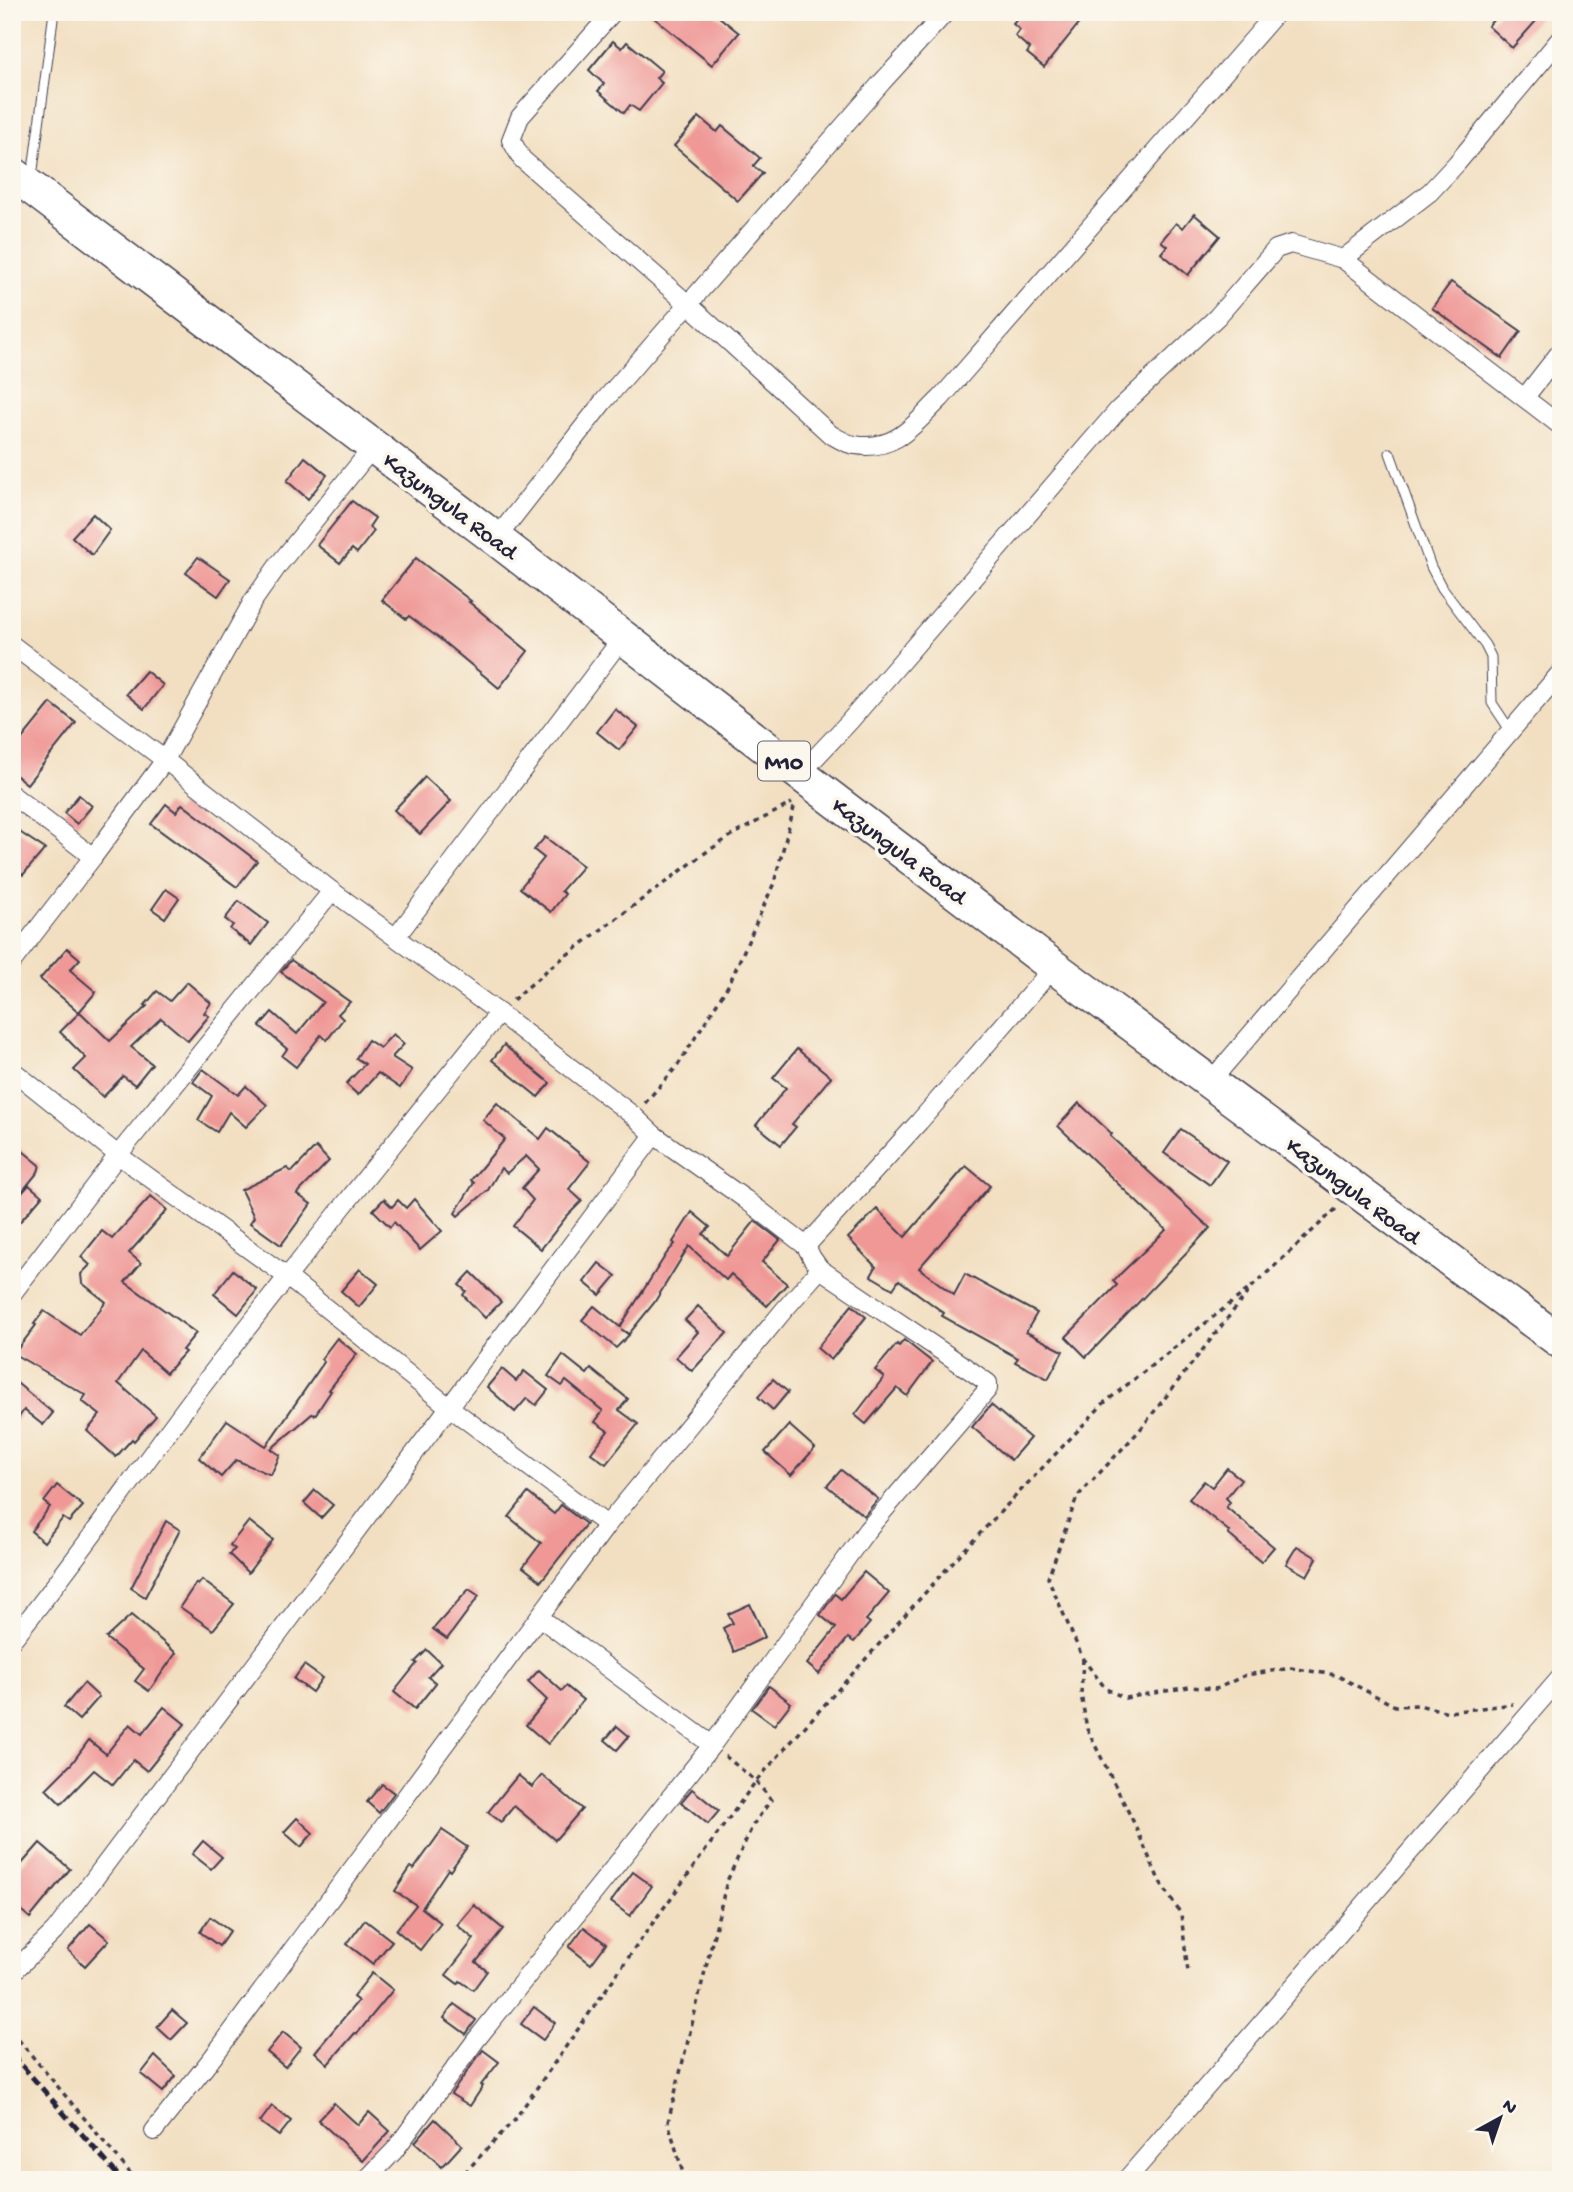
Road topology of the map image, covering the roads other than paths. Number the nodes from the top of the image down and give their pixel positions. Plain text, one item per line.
1 (54, 12) edge
2 (613, 12) edge
3 (946, 12) edge
4 (1277, 12) edge
5 (1561, 37) edge
6 (21, 180) edge
7 (1343, 258) junction
8 (688, 304) junction
9 (1561, 351) edge
10 (1525, 397) junction
11 (1561, 426) edge
12 (373, 447) junction
13 (1390, 453) dead end
14 (496, 539) junction
15 (623, 637) junction
16 (12, 645) edge
17 (1561, 672) edge
18 (1510, 730) junction
19 (166, 760) junction
20 (800, 774) junction
21 (12, 795) edge
22 (93, 857) junction
23 (332, 891) junction
24 (396, 937) junction
25 (12, 962) edge
26 (1054, 967) junction
27 (499, 1013) junction
28 (12, 1070) edge
29 (1210, 1082) junction
30 (654, 1135) junction
31 (118, 1155) junction
32 (806, 1246) junction
33 (820, 1269) junction
34 (286, 1276) junction
35 (12, 1294) edge
36 (1561, 1342) edge
37 (449, 1407) junction
38 (607, 1525) junction
39 (540, 1617) junction
40 (12, 1640) edge
41 (1561, 1677) edge
42 (712, 1745) junction
43 (15, 1969) dead end
44 (154, 2131) dead end
45 (366, 2180) edge
46 (1126, 2180) edge

1 - 6 lane
2 - 8 street
3 - 8 street
4 - 8 street
5 - 7 street
6 - 12 highway, Kazungula Road / M10
7 - 10 street
7 - 20 street
8 - 14 street
9 - 10 street
10 - 11 street
12 - 14 highway, Kazungula Road / M10
12 - 19 street
13 - 18 lane
14 - 15 highway, Kazungula Road / M10
15 - 20 highway, Kazungula Road / M10
15 - 24 street
16 - 19 street
17 - 18 street
18 - 29 street
19 - 22 street
19 - 23 street
20 - 26 highway, Kazungula Road / M10
21 - 22 street
22 - 25 street
23 - 24 street
23 - 31 street
24 - 27 street
26 - 29 highway, Kazungula Road / M10
26 - 32 street
27 - 30 street
27 - 34 street
28 - 31 street
29 - 36 highway, Kazungula Road / M10
30 - 32 street
30 - 37 street
31 - 34 street
31 - 35 street
32 - 33 street
33 - 38 street
33 - 42 street
34 - 37 street
34 - 40 street
37 - 38 street
37 - 43 street
38 - 39 street
39 - 42 street
39 - 44 street
41 - 46 street
42 - 45 street

